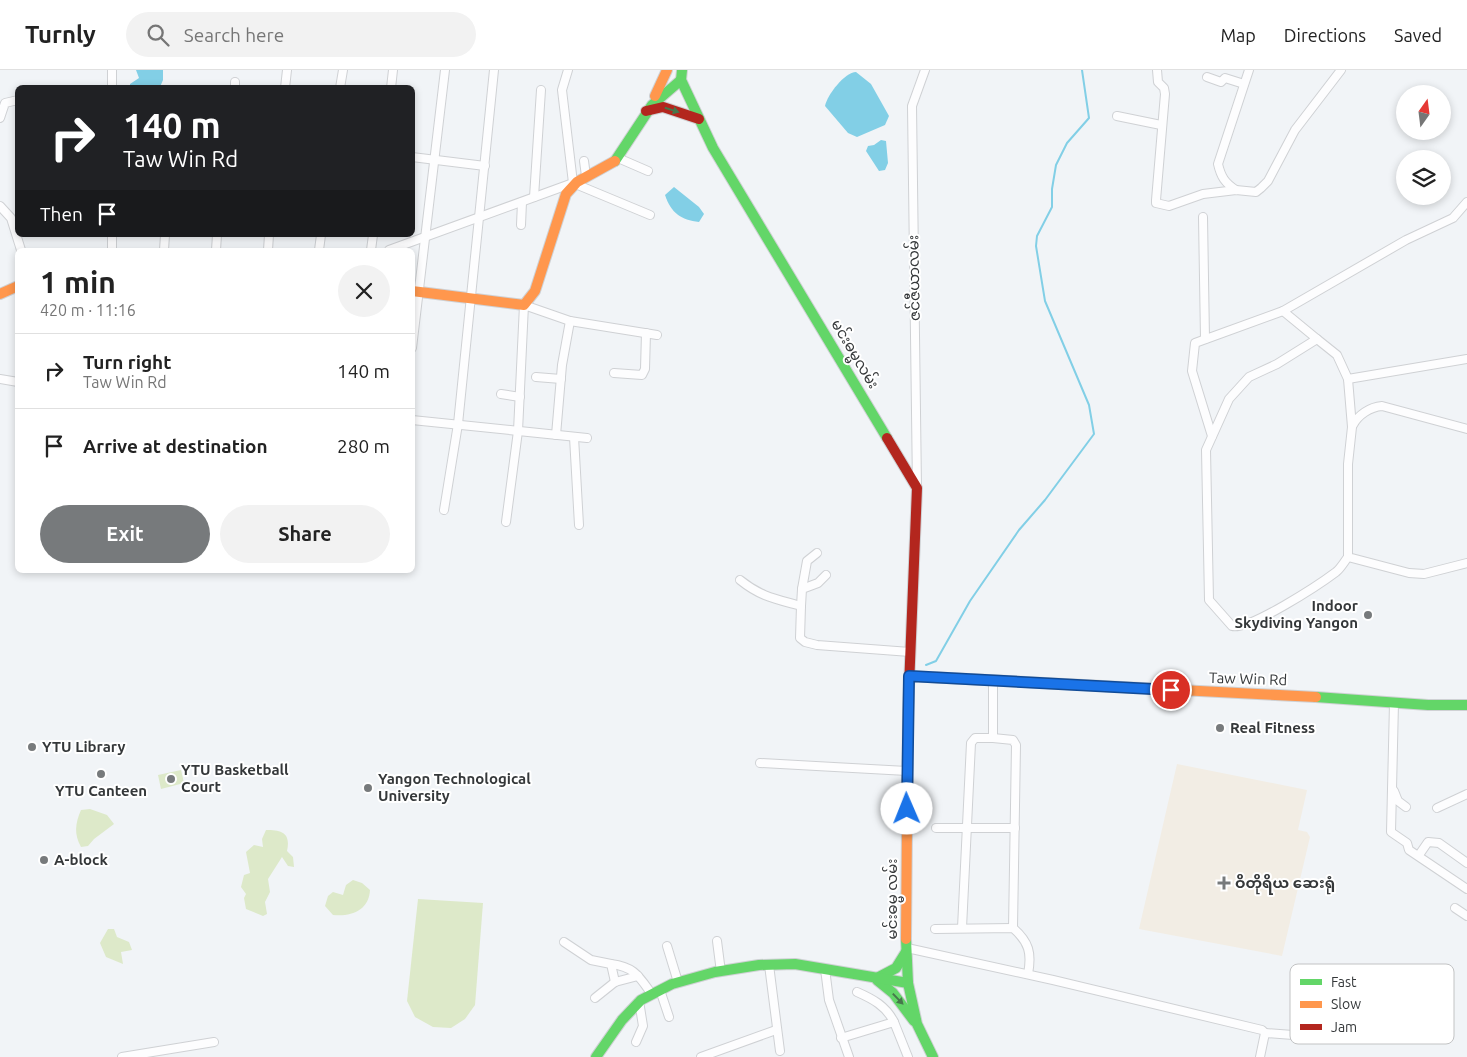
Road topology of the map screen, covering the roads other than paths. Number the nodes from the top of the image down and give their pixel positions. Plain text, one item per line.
1 (112, 70) edge
2 (287, 70) edge
3 (343, 70) edge
4 (393, 70) edge
5 (445, 70) edge
6 (494, 70) edge
7 (568, 70) edge
8 (667, 70) edge
9 (925, 70) edge
10 (1157, 70) edge
11 (1248, 70) edge
12 (1341, 70) edge
13 (682, 75) edge
14 (1207, 77) dead end
15 (1244, 84) junction
16 (112, 85) edge
17 (285, 85) edge
18 (340, 85) edge
19 (391, 85) edge
20 (541, 90) dead end
21 (15, 100) edge
22 (652, 102) junction
23 (646, 111) junction
24 (1117, 116) dead end
25 (0, 118) edge
26 (699, 119) junction
27 (1161, 124) junction
28 (415, 157) edge
29 (618, 158) junction
30 (436, 160) junction
31 (584, 161) dead end
32 (485, 166) junction
33 (648, 171) dead end
34 (586, 176) junction
35 (573, 183) junction
36 (1236, 190) junction
37 (534, 197) junction
38 (522, 202) junction
39 (1467, 202) edge
40 (0, 206) edge
41 (650, 215) dead end
42 (1203, 217) dead end
43 (479, 219) junction
44 (521, 225) dead end
45 (15, 231) edge
46 (425, 237) junction
47 (395, 248) edge
48 (15, 287) edge
49 (416, 291) edge
50 (0, 294) edge
51 (470, 297) junction
52 (415, 305) edge
53 (524, 305) junction
54 (1283, 311) junction
55 (570, 320) junction
56 (646, 333) junction
57 (657, 335) dead end
58 (1205, 339) junction
59 (1317, 339) junction
60 (1467, 360) edge
61 (614, 373) dead end
62 (536, 377) dead end
63 (0, 379) edge
64 (561, 379) junction
65 (1348, 379) junction
66 (15, 382) edge
67 (501, 394) dead end
68 (520, 397) junction
69 (415, 420) edge
70 (458, 424) junction
71 (1352, 427) junction
72 (1467, 429) edge
73 (518, 431) junction
74 (556, 435) junction
75 (1212, 436) junction
76 (574, 437) junction
77 (587, 438) dead end
78 (917, 488) junction
79 (444, 510) dead end
80 (506, 522) dead end
81 (579, 524) dead end
82 (816, 553) dead end
83 (1348, 557) junction
84 (1467, 563) edge
85 (826, 575) dead end
86 (740, 580) dead end
87 (802, 589) junction
88 (800, 606) junction
89 (910, 652) junction
90 (909, 676) junction
91 (993, 681) junction
92 (1394, 703) junction
93 (1467, 705) edge
94 (993, 738) junction
95 (760, 764) dead end
96 (906, 771) junction
97 (1392, 784) junction
98 (1467, 794) edge
99 (1406, 807) dead end
100 (1437, 808) dead end
101 (968, 827) junction
102 (936, 828) dead end
103 (1015, 828) junction
104 (1420, 854) junction
105 (1467, 862) edge
106 (1467, 889) edge
107 (1455, 908) dead end
108 (1467, 916) edge
109 (962, 928) junction
110 (1013, 928) junction
111 (935, 929) dead end
112 (717, 941) dead end
113 (564, 942) dead end
114 (667, 946) dead end
115 (907, 950) junction
116 (611, 964) junction
117 (769, 965) junction
118 (825, 969) junction
119 (721, 972) junction
120 (1028, 974) junction
121 (638, 976) junction
122 (874, 979) junction
123 (615, 982) junction
124 (678, 982) junction
125 (908, 983) junction
126 (655, 991) junction
127 (857, 992) dead end
128 (595, 998) dead end
129 (639, 1001) junction
130 (669, 1017) dead end
131 (894, 1022) junction
132 (917, 1024) junction
133 (776, 1030) junction
134 (1265, 1034) junction
135 (1290, 1035) edge
136 (841, 1038) junction
137 (214, 1042) dead end
138 (636, 1042) dead end
139 (780, 1051) dead end
140 (122, 1057) edge
141 (596, 1057) edge
142 (701, 1057) edge
143 (849, 1057) edge
144 (908, 1057) edge
145 (933, 1057) edge
146 (1260, 1057) edge

1 - 16 street
2 - 17 street
3 - 18 street
4 - 19 street
5 - 30 street
6 - 32 street
7 - 35 street
8 - 22 main road
9 - 78 street, ဇင်ဇီယာလမ်း
10 - 27 street
11 - 15 street
12 - 36 street
13 - 22 main road
13 - 26 main road, မင်းဓမ္မလမ်း
14 - 15 street
15 - 36 street
20 - 37 street
21 - 25 street
22 - 23 main road
23 -> 26 main road
23 - 29 main road
24 - 27 street
26 - 78 main road, မင်းဓမ္မလမ်း
27 - 36 street
28 - 30 street
29 - 33 street
29 - 34 main road
30 - 32 street
30 - 46 street
31 - 34 street
32 - 43 street
34 - 35 main road
35 - 37 street
35 - 41 street
35 - 53 main road
37 - 38 street
38 - 43 street
38 - 44 street
39 - 54 street
40 - 45 street
42 - 58 street
43 - 46 street
43 - 51 street
46 - 47 street
46 - 49 street
48 - 50 main road
49 - 51 main road
49 - 52 street
51 - 53 main road
51 - 70 street
53 - 55 street
53 - 68 street
54 - 58 street
54 - 59 street
55 - 56 street
55 - 64 street
56 - 57 street
56 - 61 street
58 - 75 street
59 - 65 street
59 - 75 street
60 - 65 street
62 - 64 street
63 - 66 street
64 - 74 street
65 - 71 street
67 - 68 street
68 - 73 street
69 - 70 street
70 - 73 street
70 - 79 street
71 - 72 street
71 - 83 street
73 - 74 street
73 - 80 street
74 - 76 street
75 - 83 street
76 - 77 street
76 - 81 street
78 - 89 main road
82 - 87 street
83 - 84 street
85 - 87 street
86 - 88 street
87 - 88 street
88 - 89 street
89 - 90 main road
90 - 91 main road, Taw Win Rd
90 - 96 main road, မင်းဓမ္မ လမ်း
91 - 92 main road, Taw Win Rd
91 - 94 street
92 - 93 main road, Taw Win Rd
92 - 97 street
94 - 101 street
94 - 103 street
95 - 96 street
96 - 115 main road, မင်းဓမ္မ လမ်း
97 - 99 street
97 - 104 street
98 - 100 street
101 - 102 street
101 - 103 street
101 - 109 street
103 - 110 street
104 - 105 street
104 - 106 street
107 - 108 street
109 - 110 street
109 - 111 street
110 - 120 street
112 - 119 street
113 - 116 street
114 - 124 street
115 - 120 street
115 - 122 main road
115 - 125 main road, မင်းဓမ္မ လမ်း
116 - 121 street
116 - 123 street
117 - 118 main road
117 - 119 main road
117 - 133 street
118 - 122 main road
118 - 136 street
119 - 124 main road
120 - 134 street
121 - 123 street
121 - 126 street
122 - 125 main road
122 -> 132 main road
123 - 128 street
124 - 126 main road
125 - 132 main road, မင်းဓမ္မ လမ်း
126 - 129 main road
126 - 130 street
127 - 131 street
129 - 138 street
129 - 141 main road
131 - 136 street
131 - 144 street
132 - 145 main road, မင်းဓမ္မ လမ်း
133 - 139 street
133 - 142 street
134 - 135 street
134 - 146 street
136 - 143 street
137 - 140 street

